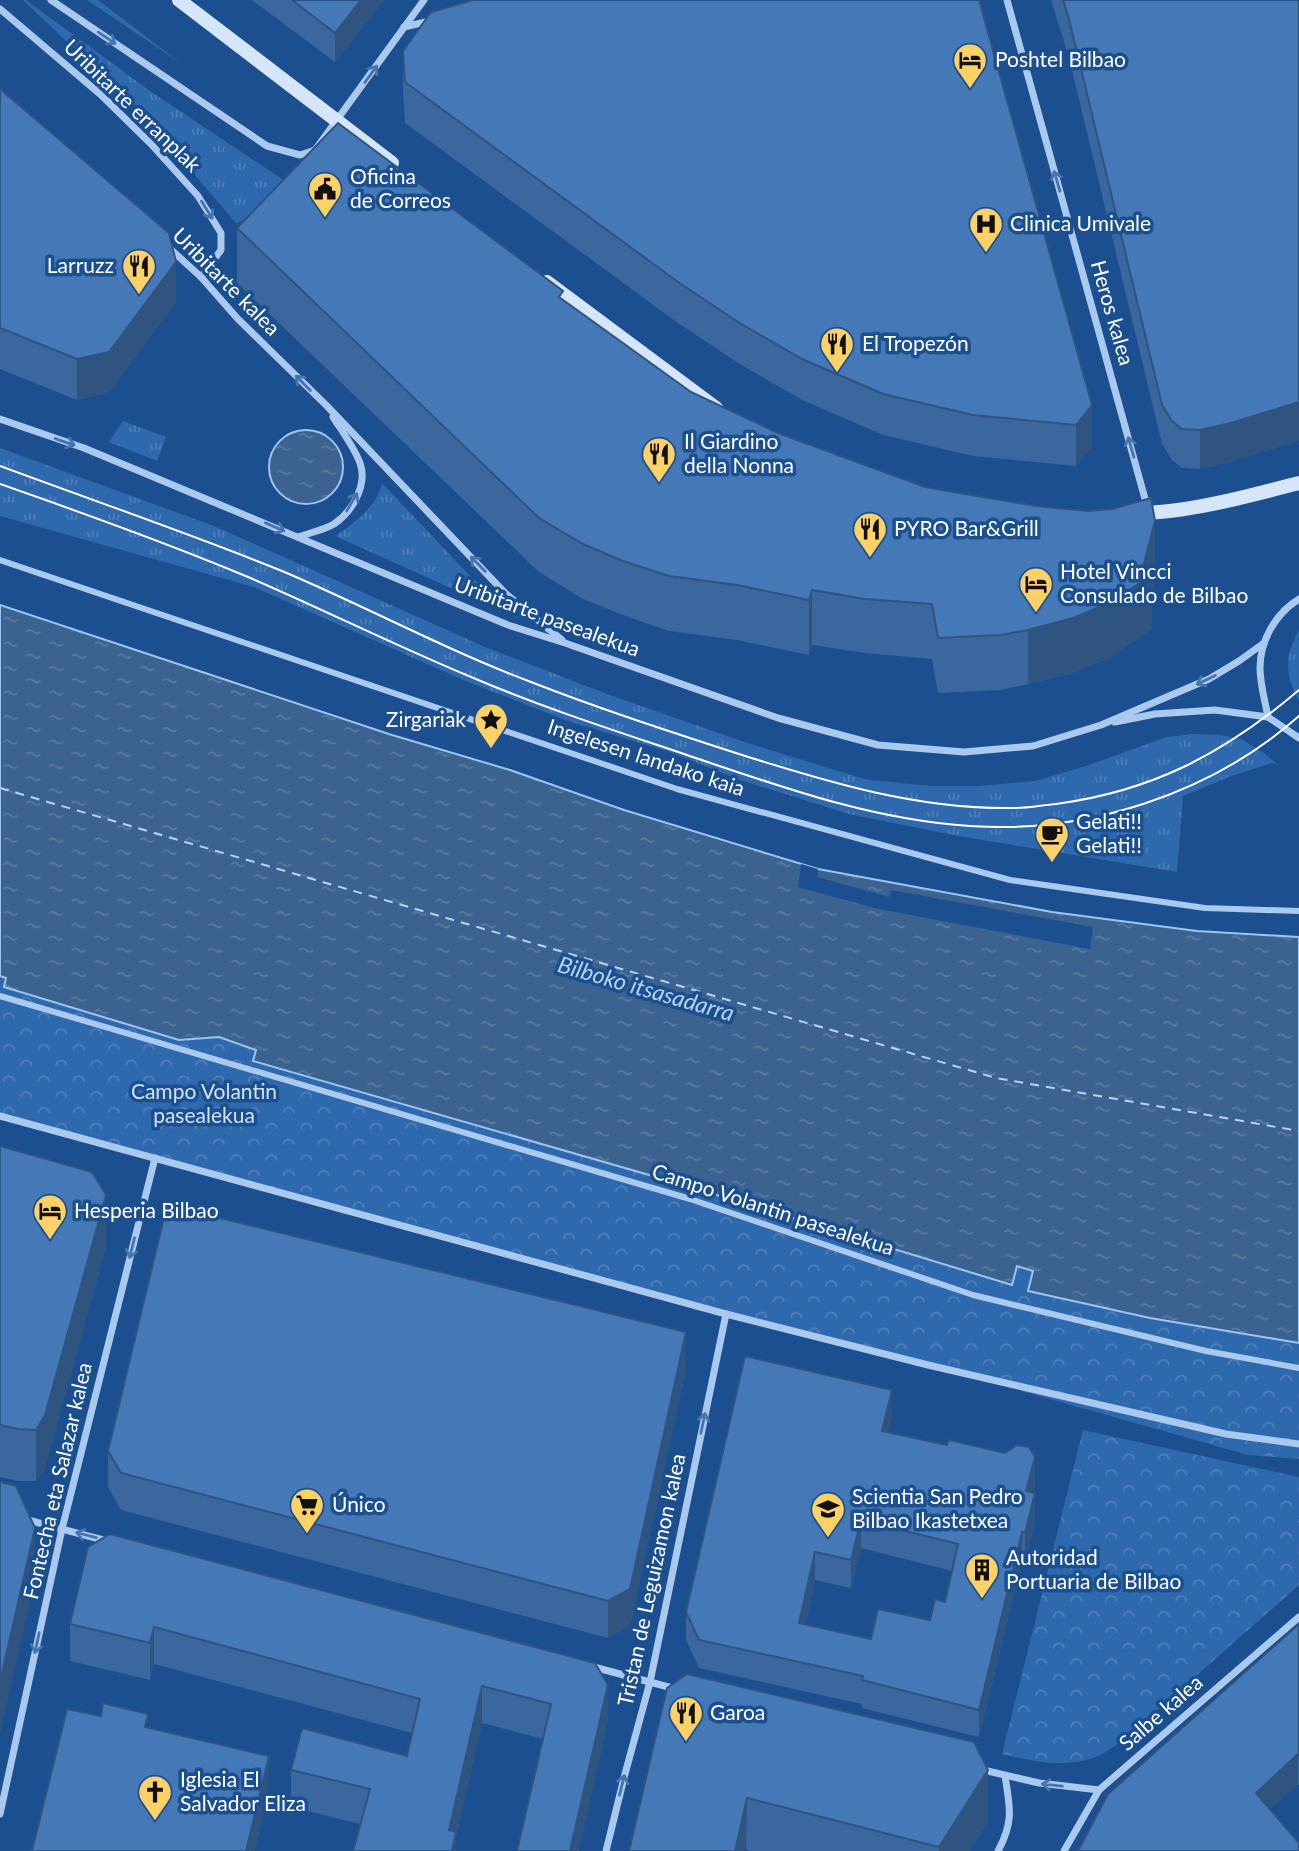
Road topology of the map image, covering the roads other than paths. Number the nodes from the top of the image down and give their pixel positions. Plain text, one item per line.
1 (51, 0) edge
2 (179, 0) edge
3 (424, 0) edge
4 (1007, 0) edge
5 (0, 9) edge
6 (440, 18) edge
7 (404, 28) junction
8 (337, 120) junction
9 (407, 176) edge
10 (157, 238) edge
11 (536, 273) edge
12 (201, 277) junction
13 (327, 406) junction
14 (0, 419) edge
15 (731, 420) edge
16 (1299, 483) edge
17 (1122, 513) edge
18 (1149, 513) junction
19 (297, 537) junction
20 (0, 560) edge
21 (1299, 599) edge
22 (565, 643) junction
23 (1264, 643) junction
24 (1268, 717) junction
25 (1101, 725) junction
26 (1299, 737) edge
27 (1299, 911) edge
28 (0, 996) edge
29 (0, 1116) edge
30 (155, 1158) junction
31 (726, 1314) junction
32 (1299, 1368) edge
33 (1285, 1442) junction
34 (1299, 1444) edge
35 (1299, 1450) edge
36 (12, 1516) edge
37 (62, 1529) junction
38 (116, 1543) edge
39 (1299, 1617) edge
40 (583, 1665) edge
41 (650, 1682) junction
42 (689, 1692) edge
43 (972, 1767) edge
44 (1005, 1776) junction
45 (1099, 1790) junction
46 (0, 1814) edge
47 (606, 1851) edge
48 (998, 1851) edge
49 (1064, 1851) edge

1 -> 8 street, Uribitarte erranplak
2 - 8 main road
3 - 7 street, Uribitarte erranplak
18 -> 4 street, Heros kalea
5 -> 12 street, Uribitarte erranplak
6 - 7 street
8 -> 7 street, Uribitarte erranplak
8 - 9 main road
10 - 12 street, Uribitarte kalea
11 - 15 main road
13 -> 12 street, Uribitarte kalea
19 -> 13 street, Uribitarte kalea
22 -> 13 street, Uribitarte kalea
14 -> 19 street, Uribitarte pasealekua
16 - 18 main road
17 - 18 main road
19 - 22 street, Uribitarte pasealekua
20 - 27 street, Ingelesen landako kaia
21 - 23 street
22 - 25 street, Uribitarte pasealekua
23 - 24 street
23 -> 25 street, Uribitarte pasealekua
24 - 25 street, Uribitarte pasealekua
24 - 26 street
28 - 32 street, Campo Volantin pasealekua
29 - 30 street
30 - 31 street
30 -> 37 street, Fontecha eta Salazar kalea
31 - 33 street
41 -> 31 street, Tristan de Leguizamon kalea
33 - 34 street
33 - 35 street
36 - 37 street
38 -> 37 street
37 -> 46 street, Fontecha eta Salazar kalea
39 - 45 street, Salbe kalea
40 - 41 street
41 - 42 street
47 -> 41 street, Tristan de Leguizamon kalea
43 - 44 street
45 -> 44 street
44 - 48 street
45 - 49 street, Salbe kalea

